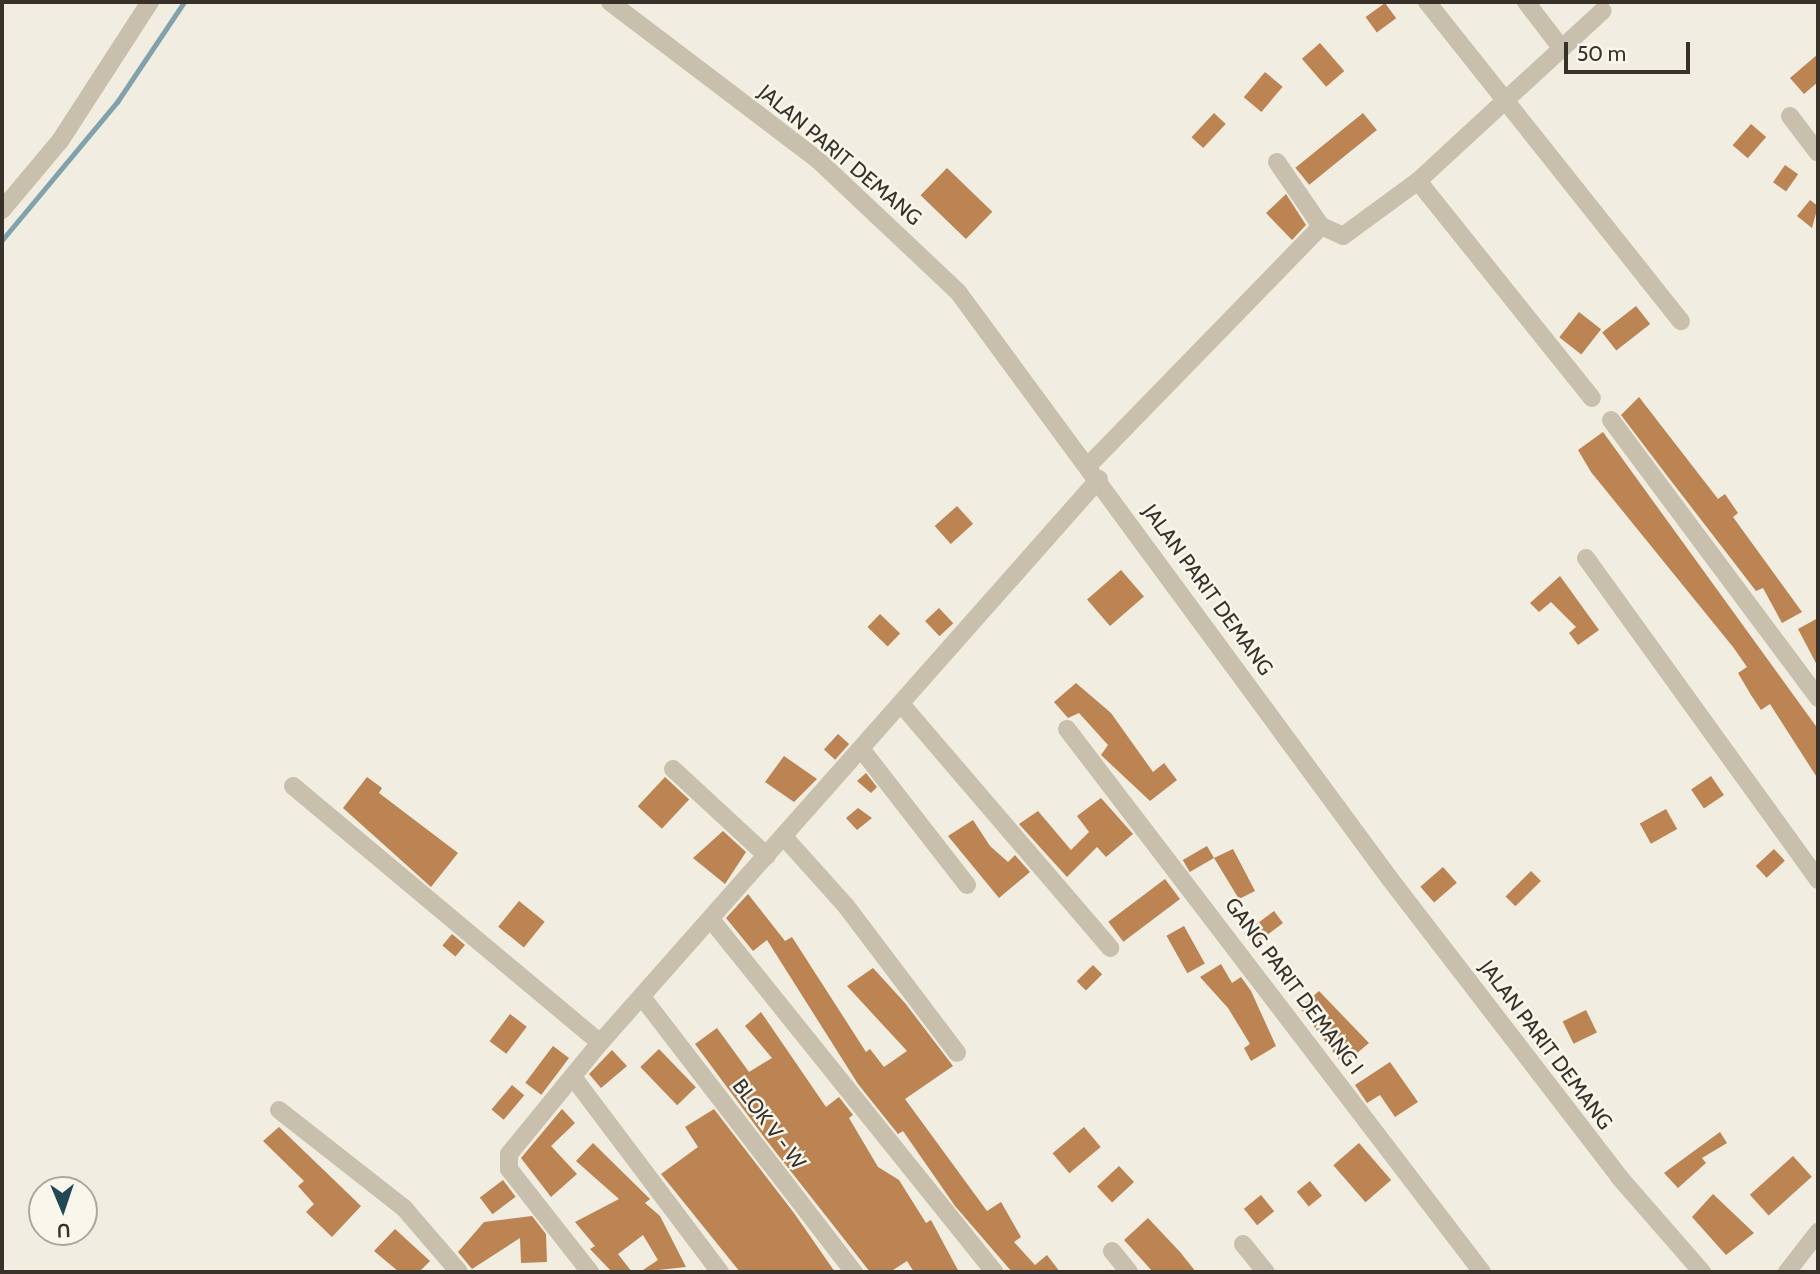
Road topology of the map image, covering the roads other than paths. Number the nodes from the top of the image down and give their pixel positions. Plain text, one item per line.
1 (150, 2) edge
2 (610, 2) edge
3 (1427, 2) edge
4 (1526, 2) edge
5 (1602, 11) dead end
6 (1562, 49) junction
7 (1507, 99) junction
8 (1790, 116) dead end
9 (1818, 153) edge
10 (1277, 162) dead end
11 (1418, 180) junction
12 (2, 210) edge
13 (1321, 226) junction
14 (1681, 321) dead end
15 (1592, 398) dead end
16 (1611, 421) dead end
17 (1093, 472) junction
18 (1586, 558) dead end
19 (1818, 698) edge
20 (902, 705) junction
21 (1067, 729) dead end
22 (862, 750) junction
23 (673, 769) dead end
24 (293, 786) dead end
25 (785, 838) junction
26 (767, 856) junction
27 (1818, 880) edge
28 (967, 885) dead end
29 (713, 922) junction
30 (1110, 948) dead end
31 (646, 1000) junction
32 (600, 1042) junction
33 (957, 1053) dead end
34 (573, 1077) junction
35 (279, 1110) dead end
36 (1818, 1232) edge
37 (1243, 1244) dead end
38 (1112, 1251) dead end
39 (459, 1272) edge
40 (590, 1272) edge
41 (720, 1272) edge
42 (854, 1272) edge
43 (994, 1272) edge
44 (1129, 1272) edge
45 (1266, 1272) edge
46 (1482, 1272) edge
47 (1702, 1272) edge
48 (1787, 1272) edge

1 - 12 street
2 - 17 street, JALAN PARIT DEMANG
3 - 7 street
4 - 6 street
5 - 6 street
6 - 7 street
7 - 11 street
7 - 14 street
8 - 9 street
10 - 13 street
11 - 13 street
11 - 15 street
13 - 17 street
16 - 19 street
17 - 20 street
17 - 47 street, JALAN PARIT DEMANG
18 - 27 street
20 - 22 street
20 - 30 street
21 - 46 street, GANG PARIT DEMANG I
22 - 25 street
22 - 28 street
23 - 26 street
24 - 32 street
25 - 26 street
25 - 33 street
26 - 29 street
29 - 31 street
29 - 43 street
31 - 32 street
31 - 42 street, BLOK V - W
32 - 34 street
34 - 40 street
34 - 41 street
35 - 39 street
36 - 48 street
37 - 45 street
38 - 44 street

